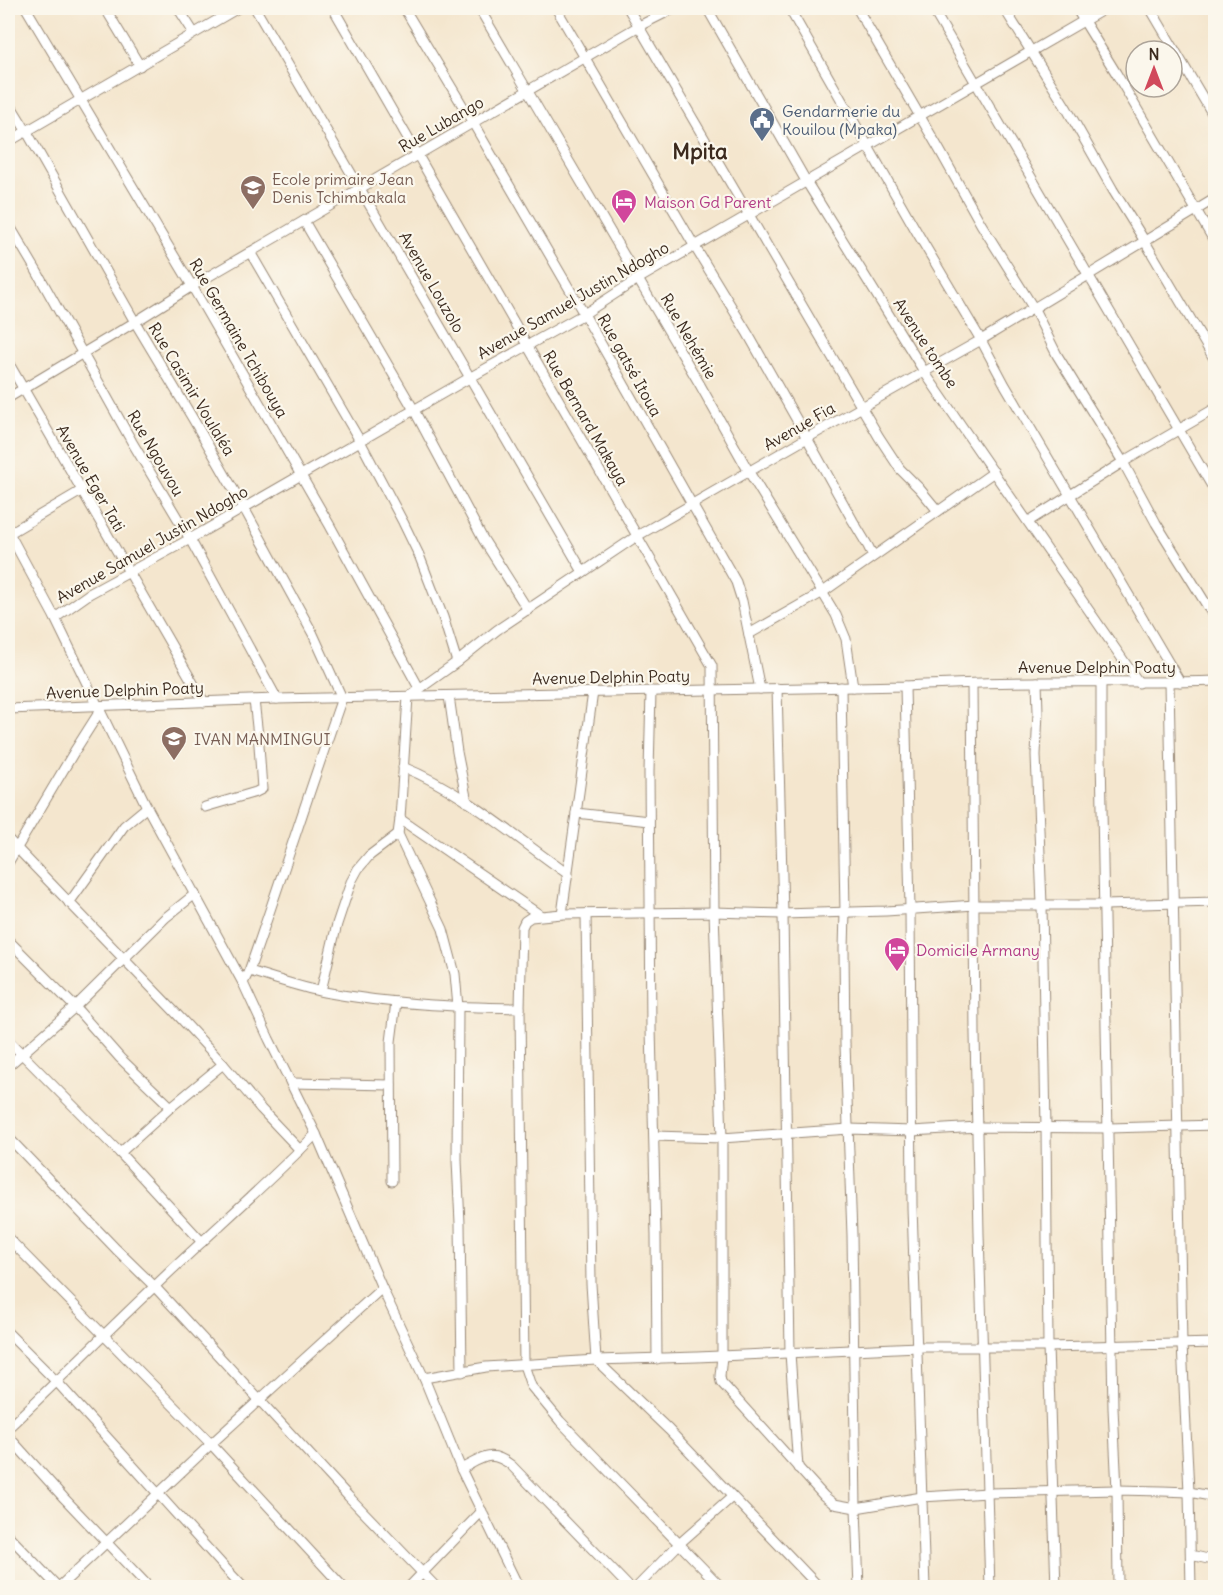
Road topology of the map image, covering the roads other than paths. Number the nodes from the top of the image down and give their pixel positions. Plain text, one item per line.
1 (26, 8) edge
2 (105, 8) edge
3 (178, 8) edge
4 (238, 8) edge
5 (255, 8) edge
6 (333, 8) edge
7 (404, 8) edge
8 (479, 8) edge
9 (556, 8) edge
10 (628, 8) edge
11 (675, 8) edge
12 (707, 8) edge
13 (789, 8) edge
14 (857, 8) edge
15 (932, 8) edge
16 (1004, 8) edge
17 (1076, 8) edge
18 (1106, 8) edge
19 (1150, 8) edge
20 (1084, 20) junction
21 (639, 26) junction
22 (194, 33) junction
23 (1031, 50) junction
24 (585, 57) junction
25 (140, 66) junction
26 (975, 83) junction
27 (528, 91) junction
28 (82, 99) junction
29 (8, 101) edge
30 (920, 116) junction
31 (1215, 120) edge
32 (473, 123) junction
33 (27, 132) junction
34 (8, 142) edge
35 (868, 146) junction
36 (418, 155) junction
37 (806, 181) junction
38 (360, 189) junction
39 (1215, 198) edge
40 (1195, 210) junction
41 (749, 216) junction
42 (304, 221) junction
43 (8, 224) edge
44 (1144, 240) junction
45 (1215, 243) edge
46 (695, 246) junction
47 (250, 252) junction
48 (1088, 275) junction
49 (638, 279) junction
50 (192, 286) junction
51 (1034, 309) junction
52 (584, 314) junction
53 (135, 322) junction
54 (981, 340) junction
55 (527, 345) junction
56 (81, 353) junction
57 (8, 362) edge
58 (1215, 362) edge
59 (925, 373) junction
60 (471, 377) junction
61 (22, 389) junction
62 (8, 398) edge
63 (861, 408) junction
64 (1215, 408) edge
65 (414, 410) junction
66 (1179, 429) junction
67 (807, 438) junction
68 (360, 441) junction
69 (1123, 462) junction
70 (749, 472) junction
71 (994, 472) junction
72 (300, 476) junction
73 (81, 491) junction
74 (1215, 493) edge
75 (1071, 494) junction
76 (691, 505) junction
77 (244, 508) junction
78 (938, 511) junction
79 (1029, 521) junction
80 (8, 533) edge
81 (637, 536) junction
82 (190, 539) junction
83 (873, 556) junction
84 (128, 572) junction
85 (583, 572) junction
86 (823, 592) junction
87 (528, 610) junction
88 (55, 618) junction
89 (1215, 620) edge
90 (749, 634) junction
91 (457, 662) junction
92 (1215, 681) edge
93 (1037, 682) junction
94 (1101, 682) junction
95 (1169, 682) junction
96 (1180, 682) junction
97 (1139, 683) junction
98 (972, 684) junction
99 (905, 686) junction
100 (841, 687) junction
101 (853, 687) junction
102 (419, 688) junction
103 (760, 688) junction
104 (777, 688) junction
105 (713, 690) junction
106 (651, 691) junction
107 (594, 692) junction
108 (449, 696) junction
109 (408, 697) junction
110 (342, 698) junction
111 (277, 699) junction
112 (254, 700) junction
113 (204, 702) junction
114 (99, 708) junction
115 (8, 709) edge
116 (403, 767) junction
117 (468, 802) junction
118 (147, 807) junction
119 (205, 807) dead end
120 (576, 813) junction
121 (400, 819) junction
122 (649, 821) junction
123 (398, 834) junction
124 (8, 839) edge
125 (17, 849) junction
126 (8, 863) edge
127 (568, 874) junction
128 (195, 894) junction
129 (1215, 902) edge
130 (69, 903) junction
131 (1042, 904) junction
132 (1173, 904) junction
133 (975, 905) junction
134 (1104, 905) junction
135 (910, 909) junction
136 (714, 912) junction
137 (845, 912) junction
138 (651, 913) junction
139 (562, 914) junction
140 (586, 914) junction
141 (783, 914) junction
142 (540, 915) junction
143 (8, 940) edge
144 (123, 959) junction
145 (249, 971) junction
146 (243, 983) junction
147 (321, 991) junction
148 (396, 1002) junction
149 (75, 1007) junction
150 (458, 1007) junction
151 (520, 1008) junction
152 (8, 1040) edge
153 (21, 1054) junction
154 (223, 1064) junction
155 (8, 1066) edge
156 (291, 1083) junction
157 (391, 1085) junction
158 (171, 1107) junction
159 (1179, 1125) junction
160 (1215, 1125) edge
161 (978, 1127) junction
162 (1046, 1128) junction
163 (1108, 1128) junction
164 (849, 1129) junction
165 (912, 1131) junction
166 (786, 1133) junction
167 (316, 1134) junction
168 (8, 1137) edge
169 (654, 1137) junction
170 (722, 1138) junction
171 (300, 1150) junction
172 (120, 1153) junction
173 (392, 1181) dead end
174 (8, 1238) edge
175 (202, 1242) junction
176 (154, 1286) junction
177 (382, 1288) junction
178 (8, 1333) edge
179 (104, 1336) junction
180 (1215, 1343) edge
181 (1182, 1344) junction
182 (984, 1346) junction
183 (1113, 1346) junction
184 (918, 1347) junction
185 (1048, 1347) junction
186 (854, 1350) junction
187 (790, 1353) junction
188 (722, 1356) junction
189 (657, 1359) junction
190 (596, 1360) junction
191 (524, 1365) junction
192 (462, 1372) junction
193 (424, 1378) junction
194 (57, 1382) junction
195 (259, 1400) junction
196 (8, 1428) edge
197 (8, 1436) edge
198 (211, 1444) junction
199 (798, 1468) junction
200 (461, 1469) junction
201 (1117, 1491) junction
202 (1053, 1492) junction
203 (1189, 1492) junction
204 (988, 1493) junction
205 (157, 1494) junction
206 (732, 1497) junction
207 (922, 1497) junction
208 (1215, 1497) edge
209 (856, 1508) junction
210 (482, 1511) junction
211 (8, 1535) edge
212 (106, 1541) junction
213 (680, 1544) junction
214 (1191, 1555) junction
215 (1215, 1561) edge
216 (423, 1572) junction
217 (59, 1587) edge
218 (150, 1587) edge
219 (244, 1587) edge
220 (344, 1587) edge
221 (408, 1587) edge
222 (437, 1587) edge
223 (519, 1587) edge
224 (630, 1587) edge
225 (636, 1587) edge
226 (722, 1587) edge
227 (820, 1587) edge
228 (859, 1587) edge
229 (925, 1587) edge
230 (990, 1587) edge
231 (1056, 1587) edge
232 (1118, 1587) edge
233 (1191, 1587) edge

1 - 28 street, Rue Germaine Tchibouya
2 - 25 street
3 - 22 street
4 - 22 street
5 - 38 street, Avenue Louzolo
6 - 36 street, Rue Bernard Makaya
7 - 32 street, Rue gatsé Itoua
8 - 27 street, Rue Nehémie
9 - 24 street
10 - 21 street
11 - 21 street, Rue Lubango
12 - 37 street, Avenue tombe
13 - 35 street
14 - 30 street
15 - 26 street
16 - 23 street
17 - 20 street
18 - 20 street, Avenue Samuel Justin Ndogho
19 - 31 street
20 - 23 street, Avenue Samuel Justin Ndogho
20 - 40 street
21 - 24 street, Rue Lubango
21 - 41 street
22 - 25 street
23 - 26 street, Avenue Samuel Justin Ndogho
23 - 44 street
24 - 27 street, Rue Lubango
24 - 46 street
25 - 28 street
26 - 30 street, Avenue Samuel Justin Ndogho
26 - 48 street
27 - 32 street, Rue Lubango
27 - 49 street, Rue Nehémie
28 - 33 street
28 - 50 street, Rue Germaine Tchibouya
29 - 33 street, Rue Casimir Voulaléa
30 - 35 street, Avenue Samuel Justin Ndogho
30 - 51 street
32 - 36 street, Rue Lubango
32 - 52 street, Rue gatsé Itoua
33 - 34 street
33 - 53 street, Rue Casimir Voulaléa
35 - 37 street, Avenue Samuel Justin Ndogho
35 - 54 street
36 - 38 street, Rue Lubango
36 - 55 street, Rue Bernard Makaya
37 - 41 street, Avenue Samuel Justin Ndogho
37 - 59 street, Avenue tombe
38 - 42 street, Rue Lubango
38 - 60 street, Avenue Louzolo
39 - 40 street, Avenue Fia
40 - 44 street, Avenue Fia
40 - 45 street
41 - 46 street, Avenue Samuel Justin Ndogho
41 - 63 street
42 - 47 street, Rue Lubango
42 - 65 street
43 - 56 street, Rue Ngouvou
44 - 48 street, Avenue Fia
44 - 58 street
46 - 49 street, Avenue Samuel Justin Ndogho
46 - 67 street
47 - 50 street, Rue Lubango
47 - 68 street
48 - 51 street, Avenue Fia
48 - 66 street
49 - 52 street, Avenue Samuel Justin Ndogho
49 - 70 street, Rue Nehémie
50 - 53 street, Rue Lubango
50 - 72 street, Rue Germaine Tchibouya
51 - 54 street, Avenue Fia
51 - 69 street
52 - 55 street, Avenue Samuel Justin Ndogho
52 - 76 street, Rue gatsé Itoua
53 - 56 street, Rue Lubango
53 - 77 street, Rue Casimir Voulaléa
54 - 59 street, Avenue Fia
54 - 75 street
55 - 60 street, Avenue Samuel Justin Ndogho
55 - 81 street, Rue Bernard Makaya
56 - 61 street, Rue Lubango
56 - 82 street, Rue Ngouvou
57 - 61 street, Avenue Eger Tati
59 - 63 street, Avenue Fia
59 - 71 street, Avenue tombe
60 - 65 street, Avenue Samuel Justin Ndogho
60 - 85 street, Avenue Louzolo
61 - 62 street, Rue Lubango
61 - 73 street, Avenue Eger Tati
63 - 67 street, Avenue Fia
63 - 78 street
64 - 66 street
65 - 68 street, Avenue Samuel Justin Ndogho
65 - 87 street
66 - 69 street
66 - 74 street
67 - 70 street, Avenue Fia
67 - 83 street
68 - 72 street, Avenue Samuel Justin Ndogho
68 - 91 street
69 - 75 street
69 - 89 street
70 - 76 street, Avenue Fia
70 - 86 street, Rue Nehémie
71 - 78 street
71 - 79 street, Avenue tombe
72 - 77 street, Avenue Samuel Justin Ndogho
72 - 102 street, Rue Germaine Tchibouya
73 - 80 street
73 - 84 street, Avenue Eger Tati
75 - 79 street
75 - 96 street
76 - 81 street, Avenue Fia
76 - 90 street, Rue gatsé Itoua
77 - 82 street, Avenue Samuel Justin Ndogho
77 - 110 street, Rue Casimir Voulaléa
78 - 83 street
79 - 97 street, Avenue tombe
80 - 88 street
81 - 85 street, Avenue Fia
81 - 105 street, Rue Bernard Makaya
82 - 84 street, Avenue Samuel Justin Ndogho
82 - 111 street, Rue Ngouvou
83 - 86 street
84 - 88 street, Avenue Samuel Justin Ndogho
84 - 113 street, Avenue Eger Tati
85 - 87 street, Avenue Fia
86 - 90 street
86 - 101 street, Rue Nehémie
87 - 91 street, Avenue Fia
88 - 114 street
90 - 103 street, Rue gatsé Itoua
91 - 102 street, Avenue Fia
92 - 96 street, Avenue Delphin Poaty
93 - 94 street, Avenue Delphin Poaty
93 - 98 street, Avenue Delphin Poaty
93 - 131 street
94 - 97 street, Avenue Delphin Poaty
94 - 134 street
95 - 96 street, Avenue Delphin Poaty
95 - 97 street, Avenue Delphin Poaty
95 - 132 street
98 - 99 street, Avenue Delphin Poaty
98 - 133 street
99 - 101 street, Avenue Delphin Poaty
99 - 135 street
100 - 101 street, Avenue Delphin Poaty
100 - 104 street, Avenue Delphin Poaty
100 - 137 street
102 - 109 street, Avenue Fia
103 - 104 street, Avenue Delphin Poaty
103 - 105 street, Avenue Delphin Poaty
104 - 141 street
105 - 106 street, Avenue Delphin Poaty
105 - 136 street, Rue Bernard Makaya
106 - 107 street, Avenue Delphin Poaty
106 - 122 street
107 - 108 street, Avenue Delphin Poaty
107 - 120 street
108 - 109 street, Avenue Delphin Poaty
108 - 117 street
109 - 110 street, Avenue Delphin Poaty
109 - 116 street
110 - 111 street, Avenue Delphin Poaty
110 - 145 street
111 - 112 street, Avenue Delphin Poaty
112 - 113 street, Avenue Delphin Poaty
112 - 119 street
113 - 114 street, Avenue Delphin Poaty
114 - 115 street, Avenue Delphin Poaty
114 - 118 street
114 - 125 street
116 - 117 street
116 - 121 street
117 - 127 street
118 - 128 street
118 - 130 street
120 - 122 street
120 - 127 street
121 - 123 street
121 - 142 street
122 - 138 street
123 - 147 street
123 - 150 street
124 - 125 street
125 - 126 street
125 - 130 street
127 - 139 street
128 - 144 street
128 - 146 street
129 - 132 street
130 - 144 street
131 - 133 street
131 - 134 street
131 - 162 street
132 - 134 street
132 - 159 street
133 - 135 street
133 - 161 street
134 - 163 street
135 - 137 street
135 - 165 street
136 - 138 street
136 - 141 street
136 - 170 street, Rue Bernard Makaya
137 - 141 street
137 - 164 street
138 - 140 street
138 - 169 street
139 - 140 street
139 - 142 street
140 - 190 street
141 - 166 street
142 - 151 street
143 - 149 street
144 - 149 street
144 - 154 street
145 - 146 street
145 - 147 street
146 - 156 street
147 - 148 street
148 - 150 street
148 - 157 street
149 - 153 street
149 - 158 street
150 - 151 street
150 - 192 street
151 - 191 street
152 - 153 street
153 - 155 street
153 - 172 street
154 - 158 street
154 - 171 street
156 - 157 street
156 - 167 street
157 - 173 street
158 - 172 street
159 - 160 street
159 - 163 street
159 - 181 street
161 - 162 street
161 - 165 street
161 - 182 street
162 - 163 street
162 - 185 street
163 - 183 street
164 - 165 street
164 - 166 street
164 - 186 street
165 - 184 street
166 - 170 street
166 - 187 street
167 - 171 street
167 - 177 street
168 - 176 street
169 - 170 street
169 - 189 street
170 - 188 street, Rue Bernard Makaya
171 - 175 street
172 - 175 street
174 - 179 street
175 - 176 street
176 - 179 street
176 - 195 street
177 - 193 street
177 - 195 street
178 - 194 street
179 - 194 street
179 - 198 street
180 - 181 street
181 - 183 street
181 - 203 street
182 - 184 street
182 - 185 street
182 - 204 street
183 - 185 street
183 - 201 street
184 - 186 street
184 - 207 street
185 - 202 street
186 - 187 street
186 - 209 street
187 - 188 street
187 - 199 street
188 - 189 street
188 - 199 street, Rue Bernard Makaya
189 - 190 street
190 - 191 street
190 - 206 street
191 - 192 street
191 - 213 street
192 - 193 street
193 - 200 street
194 - 196 street
194 - 205 street
195 - 198 street
195 - 216 street
197 - 212 street
198 - 205 street
198 - 220 street
199 - 209 street, Rue Bernard Makaya
200 - 210 street
200 - 224 street
201 - 202 street
201 - 203 street
201 - 232 street
202 - 204 street
202 - 231 street
203 - 208 street
203 - 214 street
204 - 207 street
204 - 230 street
205 - 212 street
205 - 219 street
206 - 213 street
206 - 227 street
207 - 209 street
207 - 229 street
209 - 228 street
210 - 216 street
210 - 223 street
211 - 217 street
212 - 217 street
212 - 218 street
213 - 225 street
213 - 226 street
214 - 215 street
214 - 233 street
216 - 221 street
216 - 222 street

